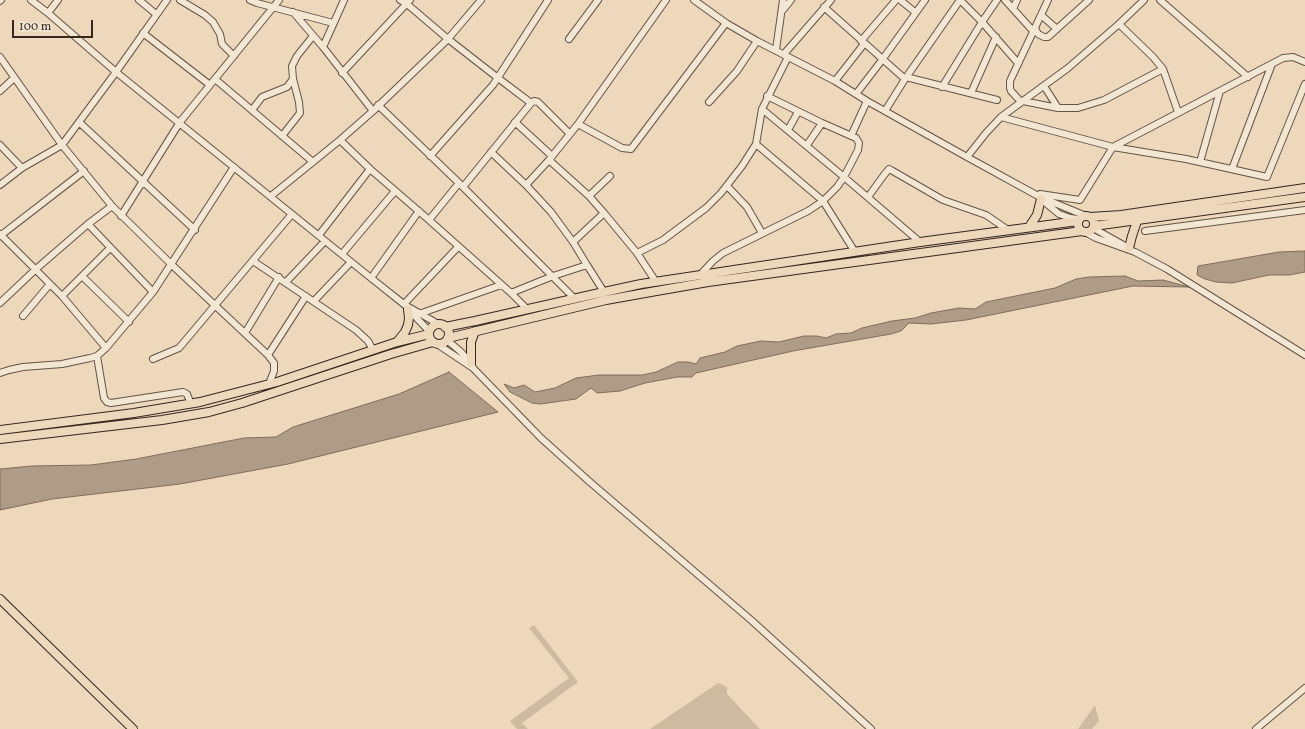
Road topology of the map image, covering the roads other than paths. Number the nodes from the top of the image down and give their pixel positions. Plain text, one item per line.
1 (31, 0) edge
2 (58, 0) edge
3 (139, 0) edge
4 (167, 0) edge
5 (180, 0) edge
6 (250, 0) edge
7 (279, 0) edge
8 (344, 0) edge
9 (400, 0) edge
10 (481, 0) edge
11 (548, 0) edge
12 (598, 0) edge
13 (666, 0) edge
14 (694, 0) edge
15 (783, 0) edge
16 (791, 0) edge
17 (830, 0) edge
18 (896, 0) edge
19 (900, 0) edge
20 (925, 0) edge
21 (960, 0) edge
22 (998, 0) edge
23 (1005, 0) edge
24 (1017, 0) edge
25 (1048, 0) edge
26 (1089, 0) edge
27 (1144, 0) edge
28 (1160, 0) edge
29 (408, 2) edge
30 (824, 7) junction
31 (272, 8) junction
32 (1013, 9) junction
33 (781, 11) junction
34 (293, 12) junction
35 (916, 12) junction
36 (48, 13) junction
37 (156, 14) junction
38 (1041, 15) junction
39 (982, 22) junction
40 (726, 23) junction
41 (333, 24) junction
42 (1119, 24) junction
43 (1057, 29) junction
44 (1034, 30) junction
45 (143, 33) junction
46 (313, 36) junction
47 (996, 38) junction
48 (448, 39) junction
49 (569, 39) dead end
50 (757, 41) junction
51 (863, 42) junction
52 (323, 47) junction
53 (776, 50) junction
54 (234, 56) junction
55 (786, 56) junction
56 (0, 57) edge
57 (882, 60) junction
58 (1305, 62) edge
59 (1018, 63) junction
60 (1272, 64) junction
61 (1163, 69) junction
62 (116, 72) junction
63 (342, 73) junction
64 (1248, 77) junction
65 (14, 78) junction
66 (498, 78) junction
67 (906, 78) junction
68 (215, 79) junction
69 (293, 79) junction
70 (835, 81) junction
71 (1305, 84) edge
72 (210, 85) junction
73 (1044, 86) junction
74 (942, 87) junction
75 (0, 91) edge
76 (1220, 91) junction
77 (971, 93) junction
78 (856, 94) junction
79 (767, 96) junction
80 (997, 100) dead end
81 (867, 101) junction
82 (1022, 101) junction
83 (709, 102) dead end
84 (531, 103) junction
85 (378, 105) junction
86 (1058, 108) junction
87 (762, 109) junction
88 (252, 110) junction
89 (373, 111) junction
90 (885, 111) junction
91 (798, 112) junction
92 (1178, 112) junction
93 (1001, 117) junction
94 (79, 122) junction
95 (180, 122) junction
96 (515, 122) junction
97 (578, 124) junction
98 (822, 124) junction
99 (788, 130) junction
100 (570, 134) junction
101 (282, 136) junction
102 (851, 136) junction
103 (340, 140) junction
104 (756, 144) junction
105 (0, 145) edge
106 (62, 145) junction
107 (807, 145) junction
108 (1113, 147) junction
109 (491, 152) junction
110 (430, 156) junction
111 (967, 157) junction
112 (551, 158) junction
113 (313, 162) junction
114 (1200, 162) junction
115 (234, 167) junction
116 (22, 168) junction
117 (370, 169) junction
118 (1232, 169) junction
119 (84, 171) junction
120 (610, 176) dead end
121 (844, 177) junction
122 (144, 182) junction
123 (0, 185) edge
124 (461, 185) junction
125 (526, 185) junction
126 (727, 186) junction
127 (1305, 188) edge
128 (395, 191) junction
129 (1033, 193) junction
130 (271, 196) junction
131 (589, 196) junction
132 (868, 197) junction
133 (1305, 197) edge
134 (1041, 198) junction
135 (823, 201) junction
136 (112, 206) junction
137 (1305, 210) edge
138 (419, 211) junction
139 (604, 213) junction
140 (292, 214) junction
141 (121, 216) junction
142 (1084, 218) junction
143 (429, 220) junction
144 (1137, 221) junction
145 (88, 224) junction
146 (1029, 227) junction
147 (1094, 227) junction
148 (194, 230) junction
149 (1008, 230) junction
150 (1084, 231) junction
151 (1145, 231) dead end
152 (762, 234) junction
153 (0, 235) edge
154 (318, 235) junction
155 (325, 241) junction
156 (573, 242) junction
157 (920, 242) junction
158 (458, 247) junction
159 (110, 248) junction
160 (1132, 250) junction
161 (856, 252) junction
162 (637, 253) junction
163 (342, 254) junction
164 (253, 261) junction
165 (351, 262) junction
166 (172, 265) junction
167 (587, 265) junction
168 (36, 268) junction
169 (700, 275) junction
170 (82, 276) junction
171 (553, 276) junction
172 (279, 277) junction
173 (371, 278) junction
174 (286, 282) junction
175 (656, 282) junction
176 (50, 284) junction
177 (501, 285) junction
178 (153, 292) junction
179 (604, 292) junction
180 (511, 293) junction
181 (62, 296) junction
182 (306, 296) junction
183 (574, 298) junction
184 (314, 301) junction
185 (0, 304) edge
186 (214, 305) junction
187 (406, 306) junction
188 (527, 309) junction
189 (419, 314) junction
190 (23, 316) dead end
191 (128, 322) junction
192 (442, 326) junction
193 (476, 331) junction
194 (245, 333) junction
195 (430, 333) junction
196 (448, 339) junction
197 (397, 342) junction
198 (435, 343) junction
199 (106, 348) junction
200 (373, 350) junction
201 (268, 355) junction
202 (1305, 355) edge
203 (97, 356) junction
204 (153, 359) dead end
205 (472, 366) junction
206 (0, 373) edge
207 (268, 384) junction
208 (191, 404) junction
209 (0, 430) edge
210 (0, 439) edge
211 (0, 598) edge
212 (1305, 688) edge
213 (133, 729) edge
214 (871, 729) edge
215 (1256, 729) edge

1 - 36 street
2 - 36 street
3 - 37 street
4 - 37 street
5 - 54 street
6 - 31 street
7 - 31 street
8 - 41 street
9 - 29 street
10 - 48 street
11 - 66 street
12 - 49 street
13 - 97 street
14 - 40 street
15 - 33 street
16 - 33 street
17 - 30 street
18 - 51 street
19 - 35 street
20 - 35 street
21 - 39 street
21 - 67 street
22 - 39 street
23 - 32 street
24 - 32 street
25 - 38 street
26 - 43 street
27 - 42 street
28 - 64 street
29 - 48 street
29 - 63 street
30 - 51 street
30 - 55 street
31 - 34 street
31 - 54 street
32 - 44 street
33 - 53 street
34 - 41 street
34 - 46 street
35 - 57 street
36 - 62 street
37 - 45 street
38 - 43 street
38 - 44 street
39 - 47 street
39 - 74 street
40 - 50 street
40 - 97 street
41 - 52 street
42 - 61 street
42 - 73 street
43 - 44 street
44 - 59 street
45 - 62 street
45 - 72 street
46 - 52 street
46 - 69 street
47 - 59 street
47 - 77 street
48 - 66 street
48 - 85 street
50 - 53 street
50 - 83 street
51 - 57 street
51 - 70 street
52 - 63 street
53 - 55 street
54 - 68 street
55 - 70 street
55 - 79 street
56 - 65 street
57 - 67 street
57 - 78 street
58 - 60 street
59 - 82 street
60 - 64 street
60 - 118 street
61 - 86 street
61 - 92 street
62 - 94 street
62 - 95 street
63 - 89 street
64 - 76 street
65 - 75 street
65 - 106 street
66 - 84 street
66 - 110 street
67 - 74 street
67 - 90 street
68 - 72 street
68 - 88 street
69 - 88 street
69 - 101 street
70 - 78 street
71 - 118 street
72 - 95 street
73 - 82 street
73 - 86 street
74 - 77 street
76 - 92 street
76 - 114 street
77 - 80 street
78 - 81 street
79 - 87 street
79 - 91 street
81 - 90 street
81 - 102 street
82 - 86 street
82 - 93 street
84 - 96 street
84 - 100 street
85 - 89 street
85 - 110 street
87 - 99 street
87 - 104 street
88 - 101 street
89 - 103 street
90 - 111 street
91 - 98 street
91 - 99 street
92 - 108 street
93 - 108 street
93 - 111 street
94 - 106 street
94 - 122 street
95 - 115 street
95 - 122 street
96 - 109 street
96 - 112 street
97 - 100 street
98 - 102 street
98 - 107 street
99 - 107 street
100 - 112 street
101 - 113 street
102 - 121 street
103 - 113 street
103 - 117 street
104 - 126 street
104 - 135 street
105 - 116 street
106 - 116 street
106 - 119 street
107 - 121 street
108 - 114 street
108 - 129 street
109 - 124 street
109 - 125 street
110 - 124 street
111 - 129 street
112 - 125 street
112 - 131 street
113 - 130 street
114 - 118 street
115 - 130 street
115 - 148 street
116 - 123 street
117 - 128 street
117 - 154 street
119 - 136 street
119 - 153 street
120 - 131 street
121 - 132 street
121 - 135 street
122 - 141 street
122 - 148 street
124 - 143 street
124 - 171 street
125 - 156 street
126 - 152 street
126 - 162 street
127 - 142 main road
128 - 138 street
128 - 163 street
129 - 134 street
130 - 140 street
131 - 139 street
132 - 149 street
132 - 157 street
133 - 144 main road
134 - 142 street
134 - 146 main road
135 - 152 street
135 - 161 street
136 - 141 street
136 - 145 street
137 - 151 street
138 - 143 street
138 - 173 street
139 - 156 street
139 - 162 street
140 - 154 street
140 - 164 street
141 - 166 street
142 - 146 main road
142 - 147 main road
142 - 150 main road
143 - 158 street
144 - 147 main road
144 - 160 main road
145 - 159 street
145 - 168 street
146 - 149 main road
147 - 150 main road
147 - 160 street
148 - 166 street
149 - 157 main road
150 - 160 street
150 - 193 main road
152 - 169 street
153 - 168 street
154 - 155 street
155 - 163 street
155 - 174 street
156 - 167 street
157 - 161 main road
158 - 177 street
158 - 187 street
159 - 170 street
159 - 178 street
160 - 202 street
161 - 169 main road
162 - 175 street
163 - 165 street
164 - 172 street
164 - 186 street
165 - 173 street
165 - 184 street
166 - 178 street
166 - 186 street
167 - 171 street
167 - 179 street
168 - 176 street
168 - 185 street
169 - 175 main road
170 - 181 street
170 - 191 street
171 - 180 street
171 - 183 street
172 - 174 street
172 - 194 street
173 - 187 street
174 - 182 street
175 - 179 main road
176 - 181 street
176 - 190 street
177 - 180 street
177 - 189 street
178 - 191 street
179 - 183 main road
180 - 188 street
181 - 199 street
182 - 184 street
182 - 201 street
183 - 188 main road
184 - 200 street
186 - 194 street
186 - 204 street
187 - 189 street
187 - 195 street
187 - 197 main road
188 - 192 main road
189 - 192 street
191 - 199 street
192 - 195 main road
192 - 196 main road
193 - 196 main road
193 - 205 main road
194 - 201 street
195 - 197 main road
195 - 198 main road
196 - 198 main road
196 - 205 street
197 - 200 main road
198 - 205 street
198 - 210 main road
199 - 203 street
200 - 207 main road
201 - 207 street
203 - 206 street
203 - 208 street
205 - 214 street
207 - 208 main road
208 - 209 main road
211 - 213 main road
212 - 215 street

